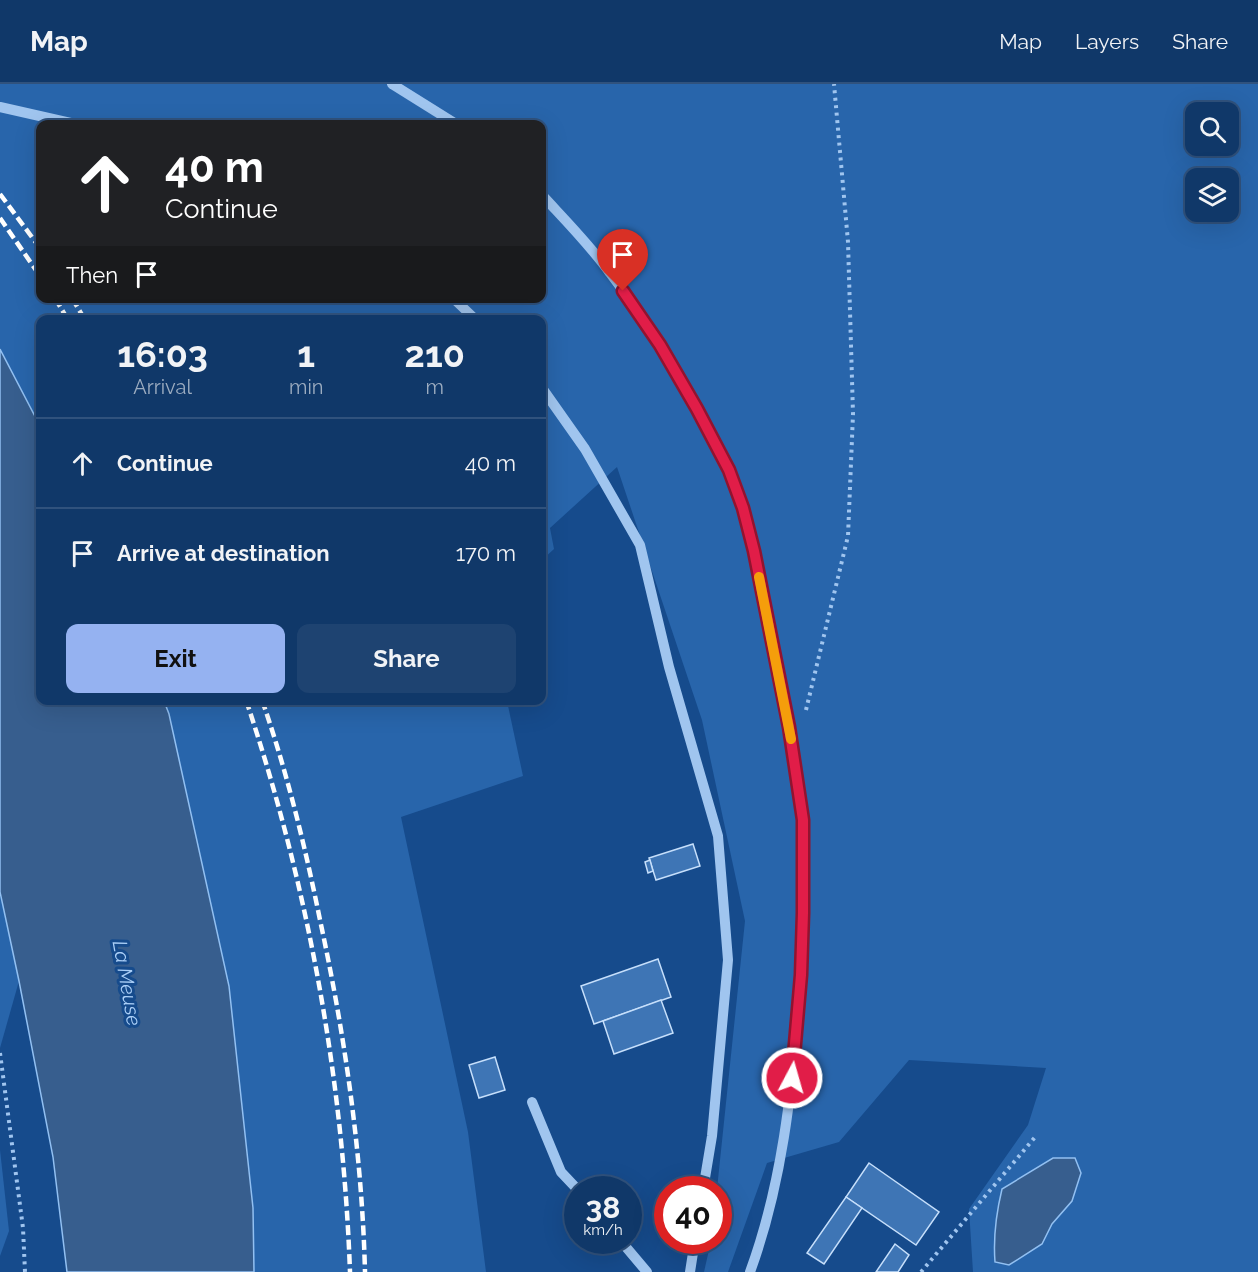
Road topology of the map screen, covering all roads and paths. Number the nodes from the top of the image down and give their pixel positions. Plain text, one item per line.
1 (392, 84) edge
2 (834, 84) edge
3 (0, 107) edge
4 (57, 120) edge
5 (450, 120) edge
6 (546, 199) edge
7 (458, 303) edge
8 (471, 315) edge
9 (546, 394) edge
10 (803, 720) dead end
11 (0, 1053) edge
12 (532, 1102) dead end
13 (1036, 1136) dead end
14 (565, 1176) edge
15 (706, 1176) edge
16 (632, 1254) edge
17 (693, 1254) edge
18 (25, 1272) edge
19 (647, 1272) edge
20 (690, 1272) edge
21 (750, 1272) edge
22 (921, 1272) edge

1 - 5 street
2 - 10 path
3 - 4 street
6 - 21 street
7 - 8 street
9 - 15 street
11 - 18 path
12 - 14 street
13 - 22 path
16 - 19 street
17 - 20 street

